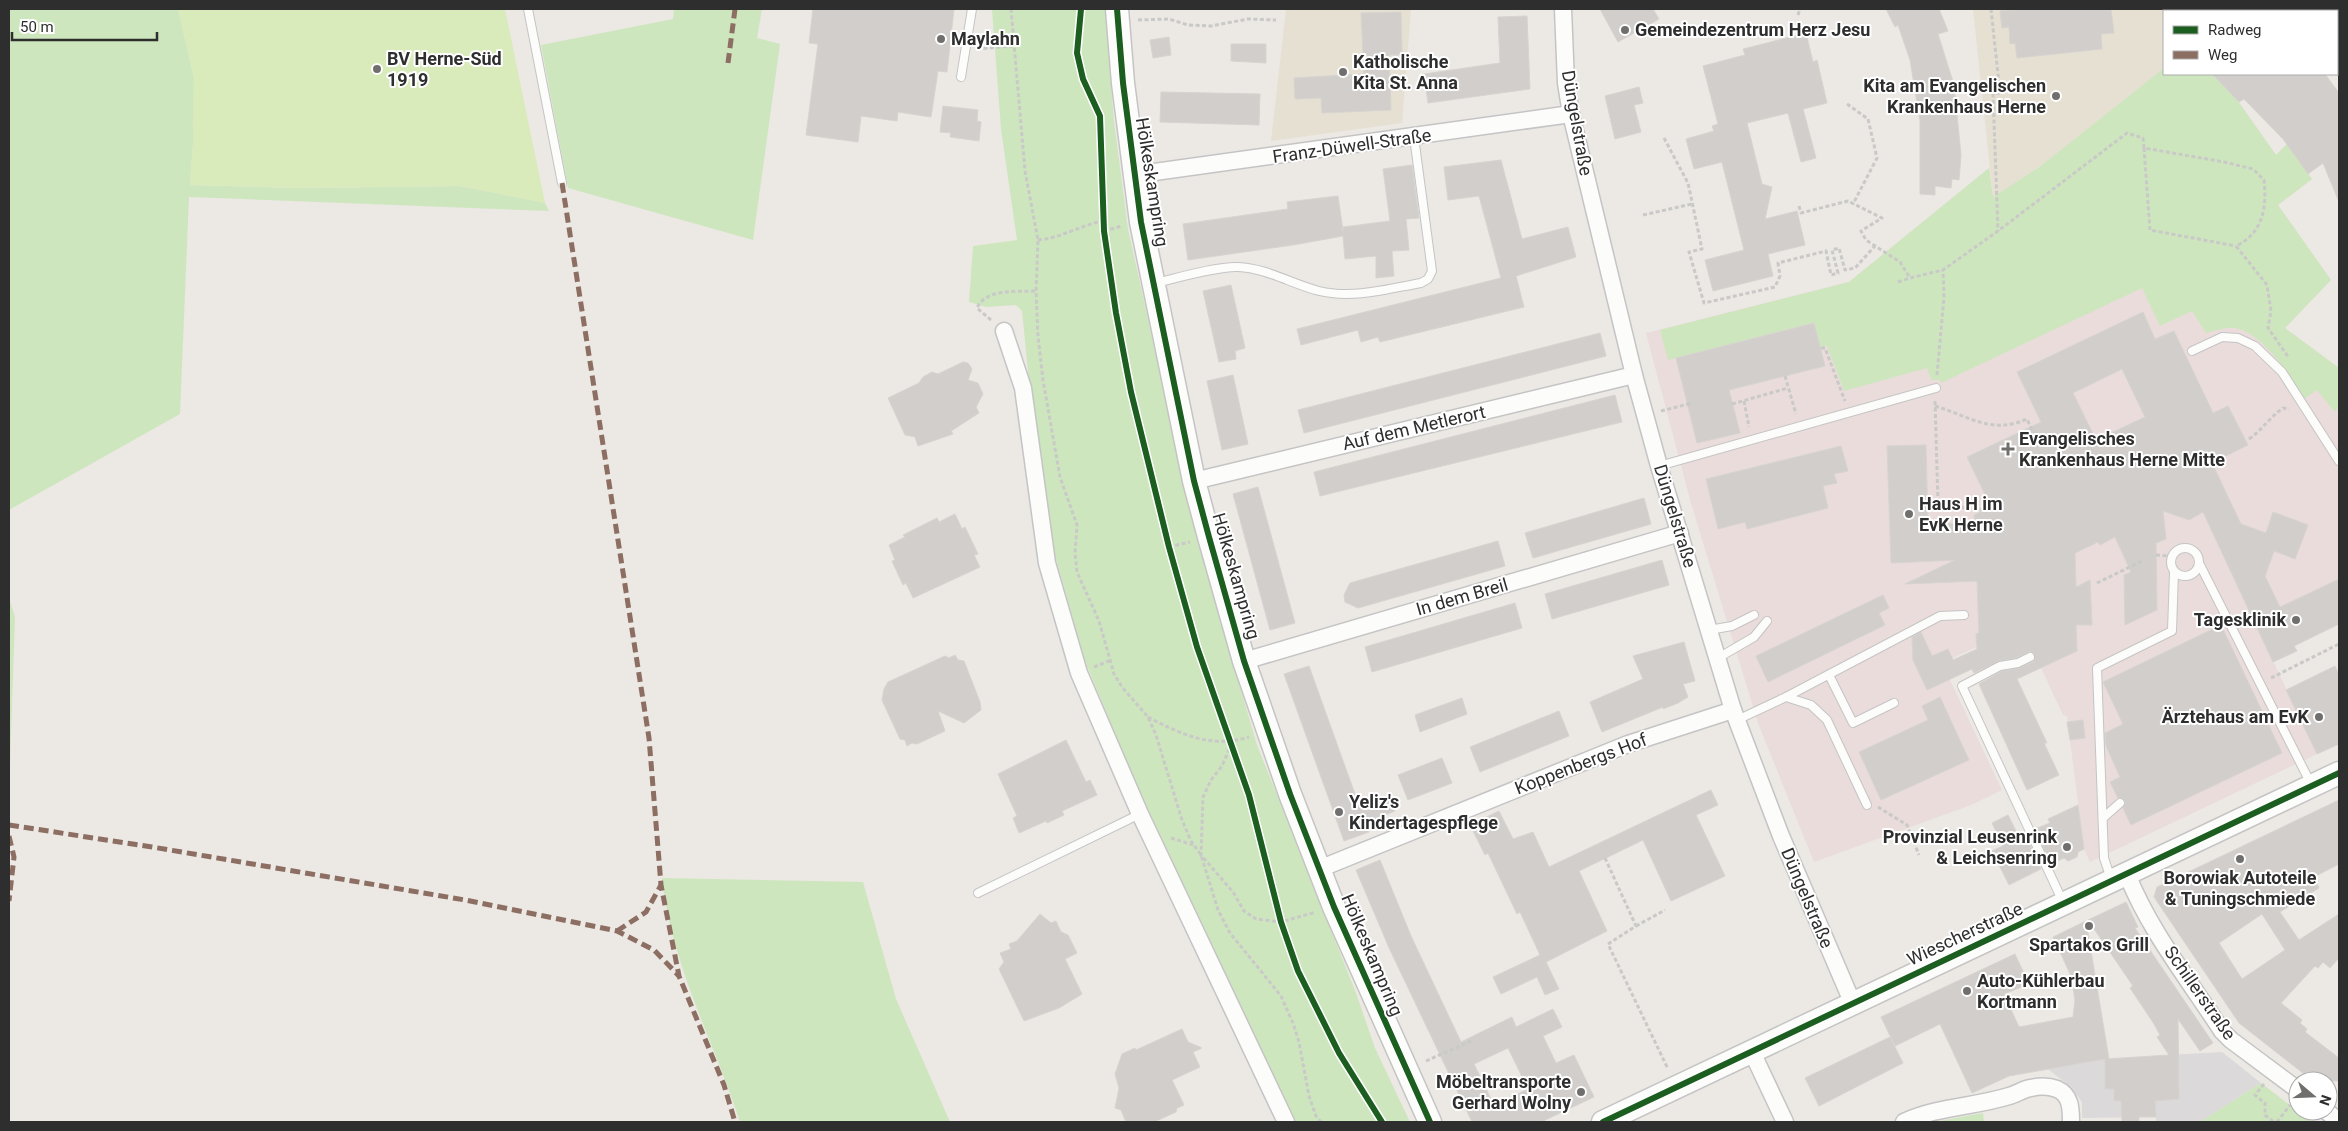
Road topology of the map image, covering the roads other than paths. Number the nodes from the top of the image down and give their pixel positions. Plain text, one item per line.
1 (528, 9) edge
2 (972, 9) edge
3 (1563, 9) edge
4 (1117, 15) edge
5 (962, 77) dead end
6 (1571, 114) junction
7 (1414, 137) junction
8 (1133, 175) junction
9 (562, 183) dead end
10 (1153, 283) junction
11 (1004, 331) road end
12 (2192, 351) dead end
13 (1634, 376) junction
14 (1936, 388) road end
15 (2339, 461) edge
16 (1659, 466) junction
17 (1194, 481) junction
18 (1680, 533) junction
19 (2199, 563) junction
20 (2174, 572) junction
21 (1754, 615) dead end
22 (1964, 615) dead end
23 (1767, 621) dead end
24 (1709, 630) junction
25 (2030, 657) dead end
26 (1718, 658) junction
27 (1244, 661) junction
28 (1829, 675) junction
29 (2264, 692) junction
30 (2256, 696) dead end
31 (1786, 697) junction
32 (1894, 703) dead end
33 (1735, 715) junction
34 (2339, 773) edge
35 (2312, 786) junction
36 (2120, 803) dead end
37 (1867, 805) road end
38 (1140, 814) junction
39 (2103, 818) junction
40 (1319, 869) junction
41 (2119, 877) junction
42 (978, 893) dead end
43 (2064, 904) junction
44 (1853, 1004) junction
45 (1752, 1052) junction
46 (2288, 1087) edge
47 (1286, 1122) edge
48 (1430, 1122) edge
49 (1603, 1122) edge
50 (1785, 1122) edge
51 (1904, 1122) edge
52 (2071, 1122) edge

1 - 9 lane
2 - 5 lane
3 - 6 street, Düngelstraße
4 - 8 street, Hölkeskampring
6 - 7 street, Franz-Düwell-Straße
6 - 13 street, Düngelstraße
7 - 8 street, Franz-Düwell-Straße
7 - 10 lane
8 - 10 street, Hölkeskampring
10 - 17 street, Hölkeskampring
11 - 38 street
12 - 15 lane
13 - 16 street, Düngelstraße
13 - 17 street, Auf dem Metlerort
14 - 16 lane
16 - 18 street, Düngelstraße
17 - 27 street, Hölkeskampring
18 - 24 street, Düngelstraße
18 - 27 street, In dem Breil
19 - 20 lane
19 - 20 lane
19 - 29 lane
20 - 39 lane
21 - 24 lane
22 - 28 lane
23 - 26 lane
24 - 26 street, Düngelstraße
25 - 43 lane
26 - 33 street, Düngelstraße
27 - 40 street, Hölkeskampring
28 - 31 lane
28 - 32 lane
29 - 30 lane
29 - 35 lane
31 - 33 lane
31 - 37 lane
33 - 40 street, Koppenbergs Hof
33 - 44 street, Düngelstraße
34 - 35 street, Wiescherstraße
35 - 41 street, Wiescherstraße
36 - 39 lane
38 - 42 lane
38 - 47 street
39 - 41 lane
40 - 48 street, Hölkeskampring
41 - 43 street, Wiescherstraße
41 - 46 street, Schillerstraße
43 - 44 street, Wiescherstraße
44 - 45 street, Wiescherstraße
45 - 49 street, Wiescherstraße
45 - 50 street
51 - 52 street

